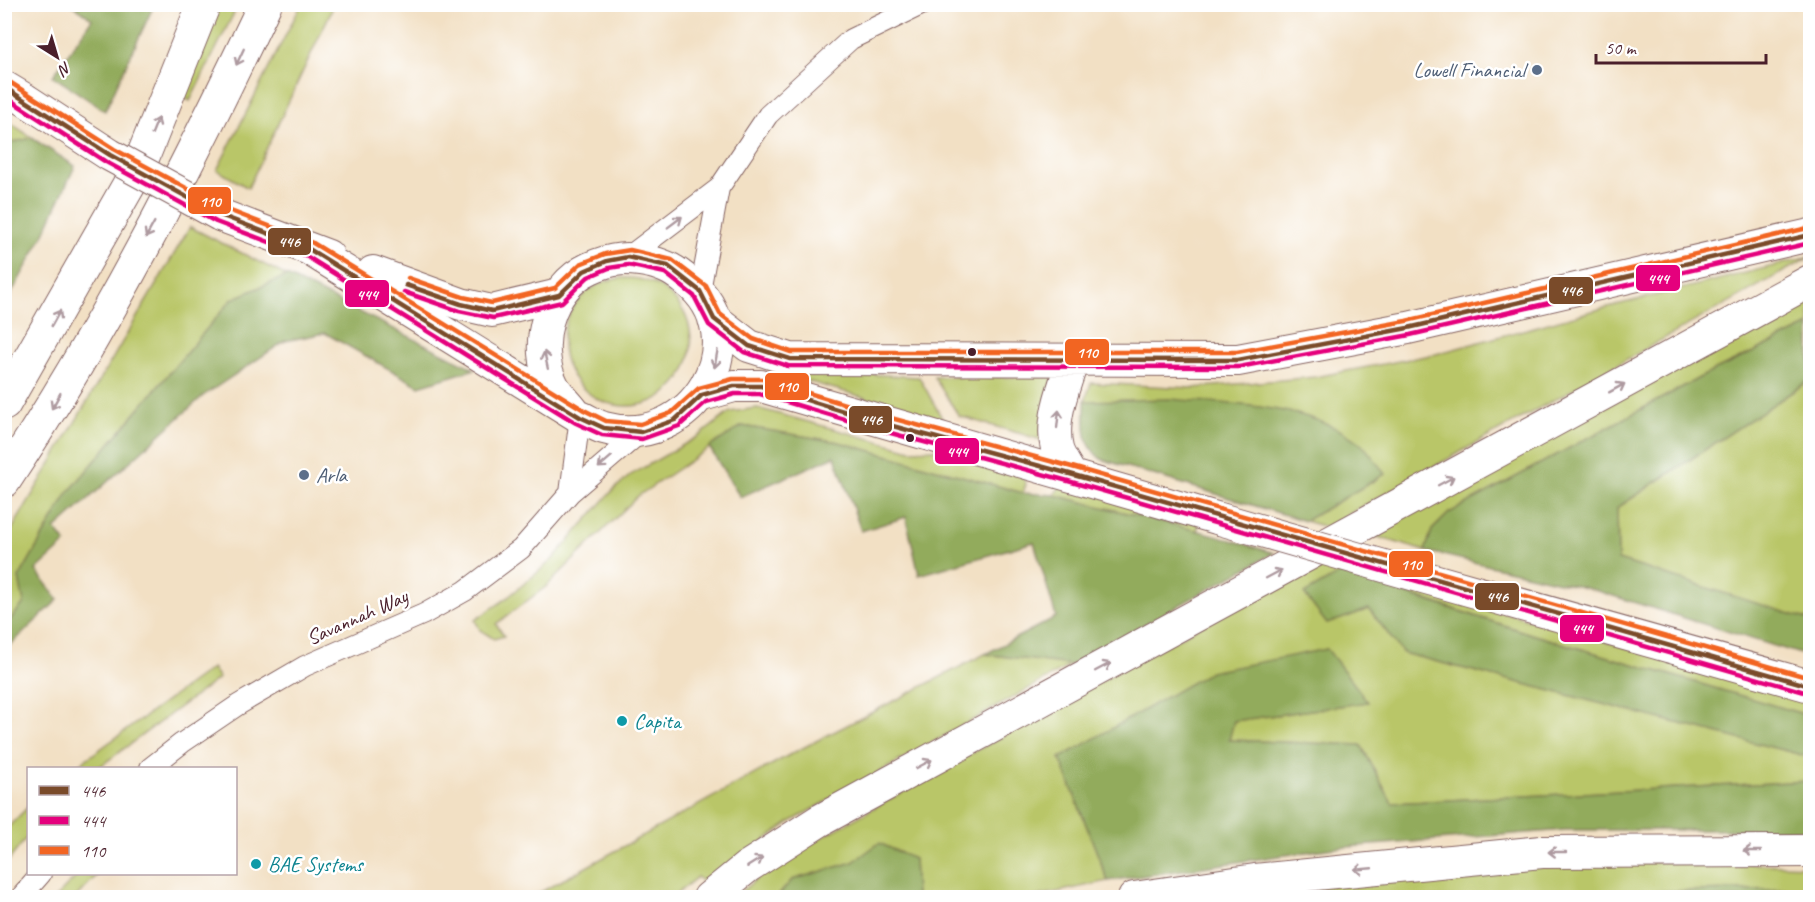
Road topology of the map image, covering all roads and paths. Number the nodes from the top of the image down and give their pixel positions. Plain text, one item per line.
1 (204, 4) edge
2 (265, 4) edge
3 (923, 4) edge
4 (14, 93) edge
5 (719, 188) junction
6 (1810, 235) edge
7 (309, 249) junction
8 (628, 258) junction
9 (1810, 281) edge
10 (699, 291) junction
11 (559, 295) junction
12 (714, 319) junction
13 (1073, 360) junction
14 (702, 395) junction
15 (4, 404) edge
16 (576, 414) junction
17 (641, 432) junction
18 (1070, 474) junction
19 (4, 481) edge
20 (570, 493) junction
21 (1810, 686) edge
22 (151, 767) edge
23 (1810, 851) edge
24 (39, 875) edge
25 (20, 897) edge
26 (709, 897) edge
27 (1134, 897) edge

15 -> 1 highway
2 -> 19 highway
3 - 5 street
4 - 7 main road, bridge
8 -> 5 street
5 - 10 street
6 - 13 main road
7 - 11 main road
7 - 16 main road
8 - 10 main road
8 - 11 main road
26 -> 9 main road
10 - 12 main road
16 -> 11 main road
12 - 13 main road
12 -> 14 main road
18 -> 13 main road
14 - 17 main road
14 - 18 main road
16 - 17 main road
16 - 20 street
17 -> 20 street, Savannah Way
18 - 21 main road, bridge
20 - 22 street, Savannah Way
23 -> 27 main road
24 - 25 street

